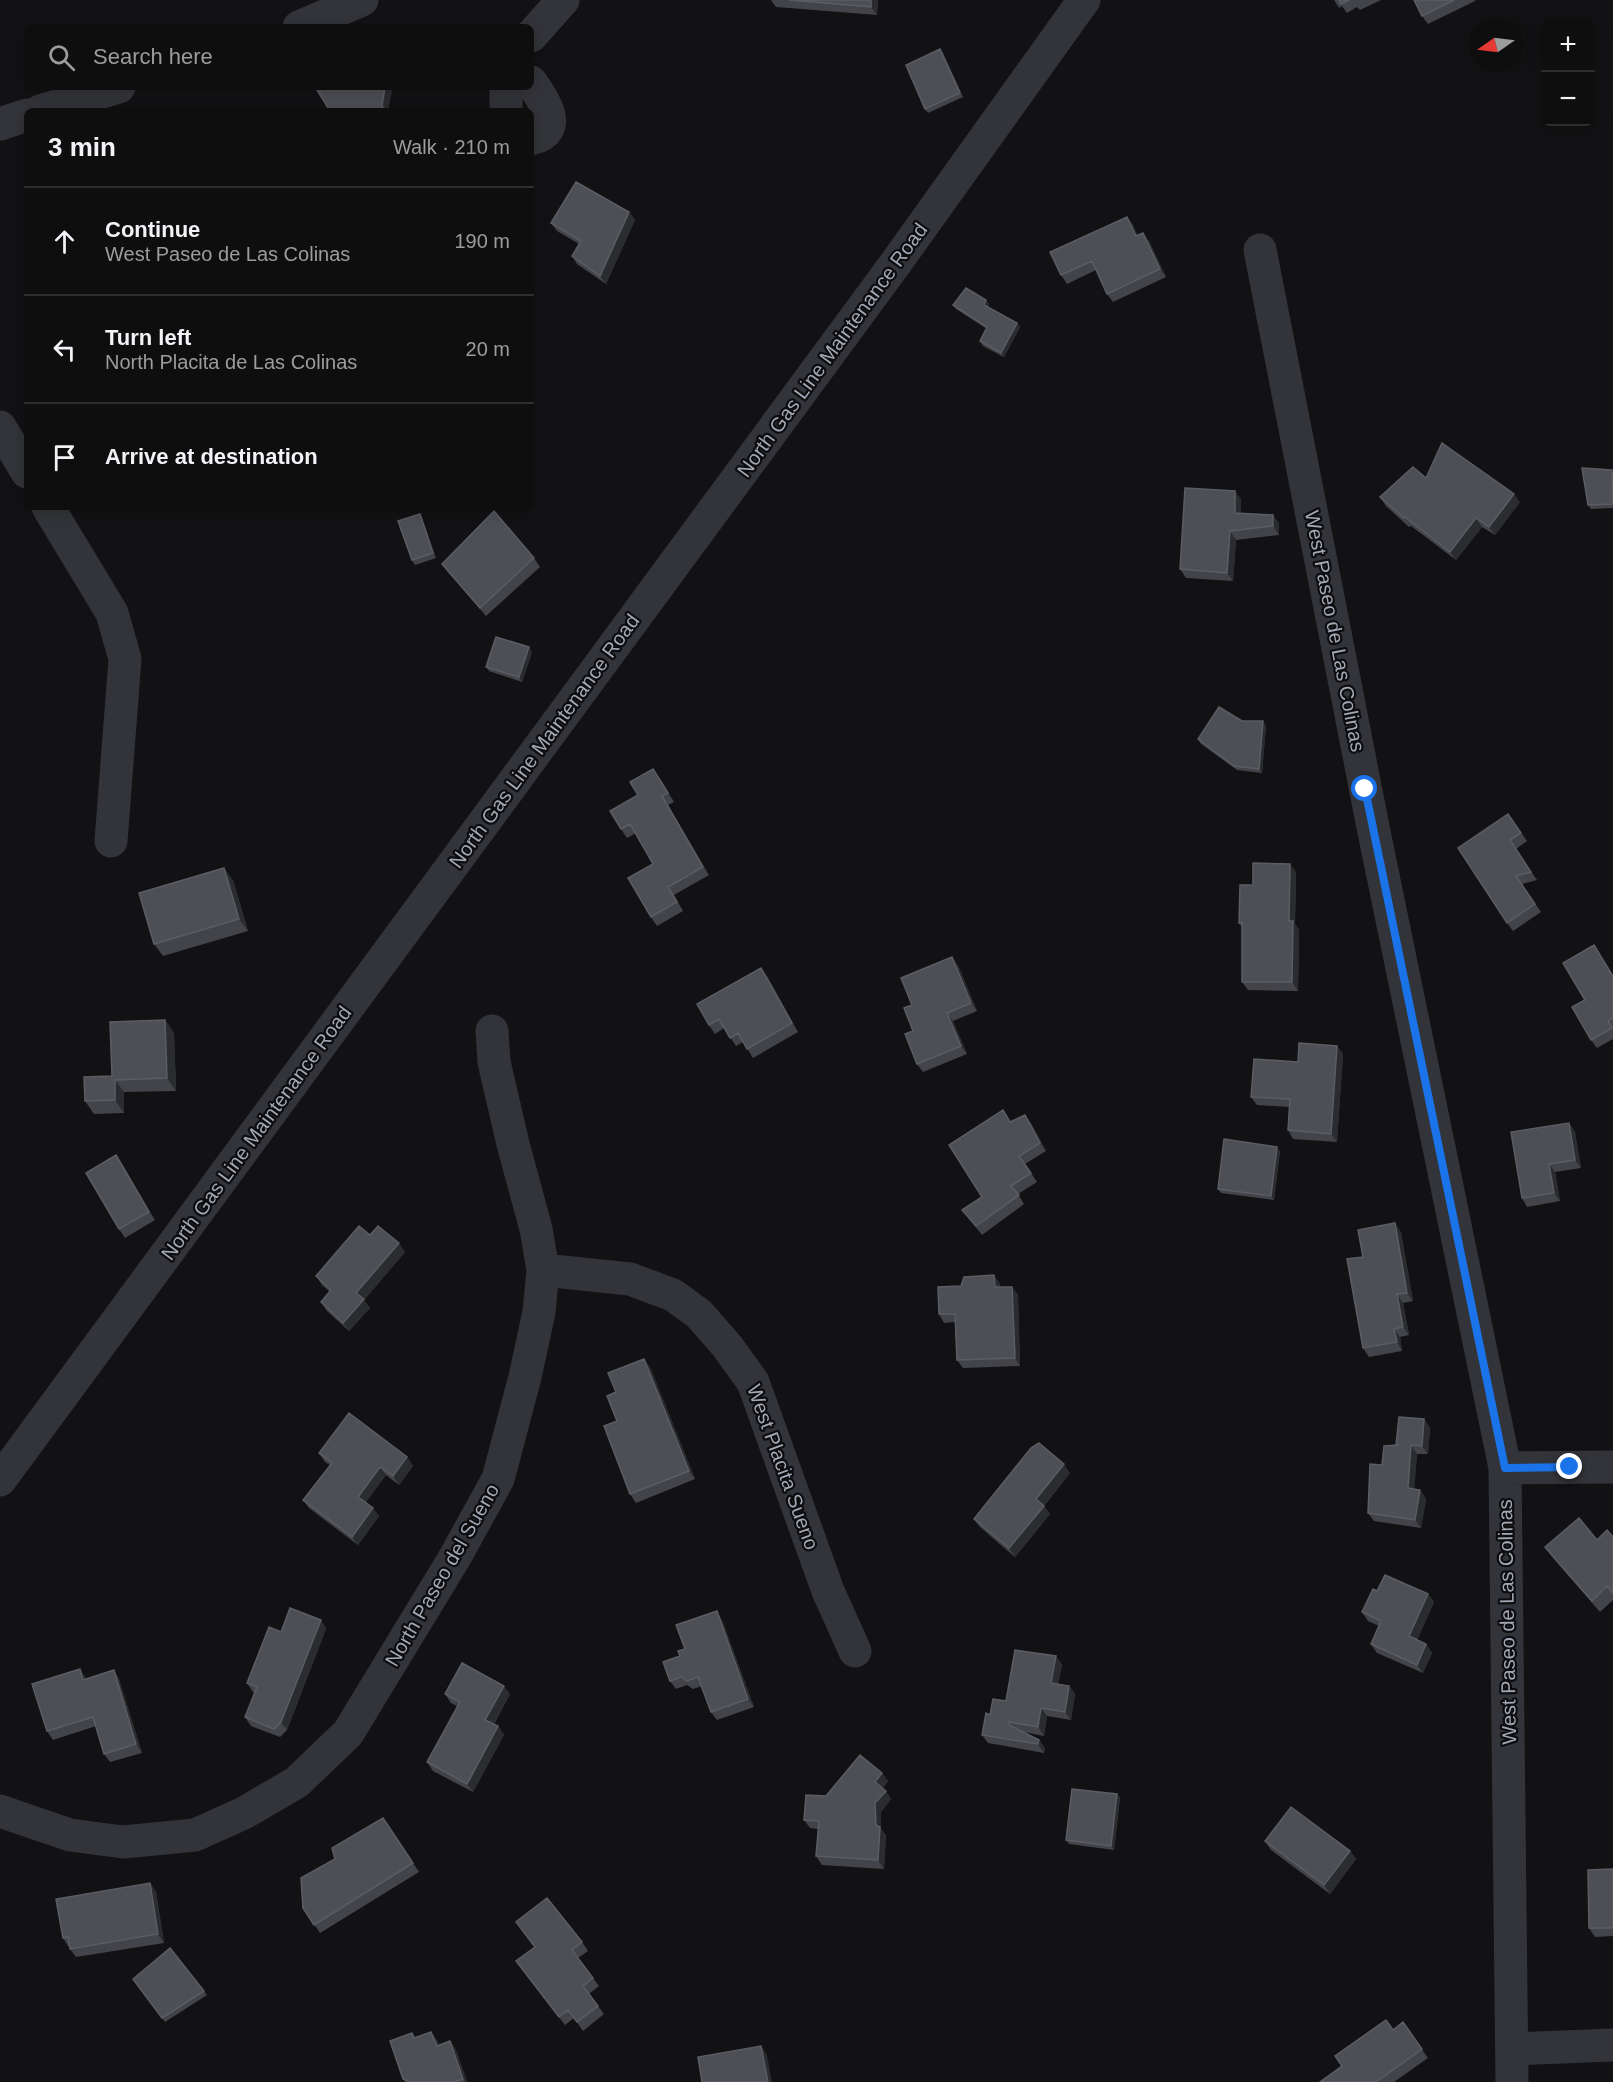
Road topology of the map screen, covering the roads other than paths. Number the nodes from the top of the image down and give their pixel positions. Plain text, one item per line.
1 (362, 0) edge
2 (563, 0) edge
3 (1084, 0) edge
4 (306, 24) edge
5 (534, 33) edge
6 (534, 86) edge
7 (109, 90) edge
8 (506, 90) edge
9 (50, 108) edge
10 (506, 108) edge
11 (24, 116) edge
12 (0, 124) edge
13 (534, 137) edge
14 (1260, 250) dead end
15 (50, 510) edge
16 (111, 841) dead end
17 (492, 1031) dead end
18 (543, 1270) junction
19 (1613, 1467) edge
20 (1505, 1468) junction
21 (0, 1480) edge
22 (855, 1651) dead end
23 (0, 1811) edge
24 (1613, 2045) edge
25 (1512, 2049) junction
26 (1512, 2082) edge

1 - 4 street
2 - 5 street
3 - 21 street, North Gas Line Maintenance Road
6 - 13 street
7 - 9 street
8 - 10 street
11 - 12 street
14 - 20 street, West Paseo de Las Colinas
15 - 16 street
17 - 18 street, North Paseo del Sueno
18 - 22 street, West Placita Sueno
18 - 23 street, North Paseo del Sueno
19 - 20 street
20 - 25 street, West Paseo de Las Colinas
24 - 25 street
25 - 26 street, West Paseo de Las Colinas

